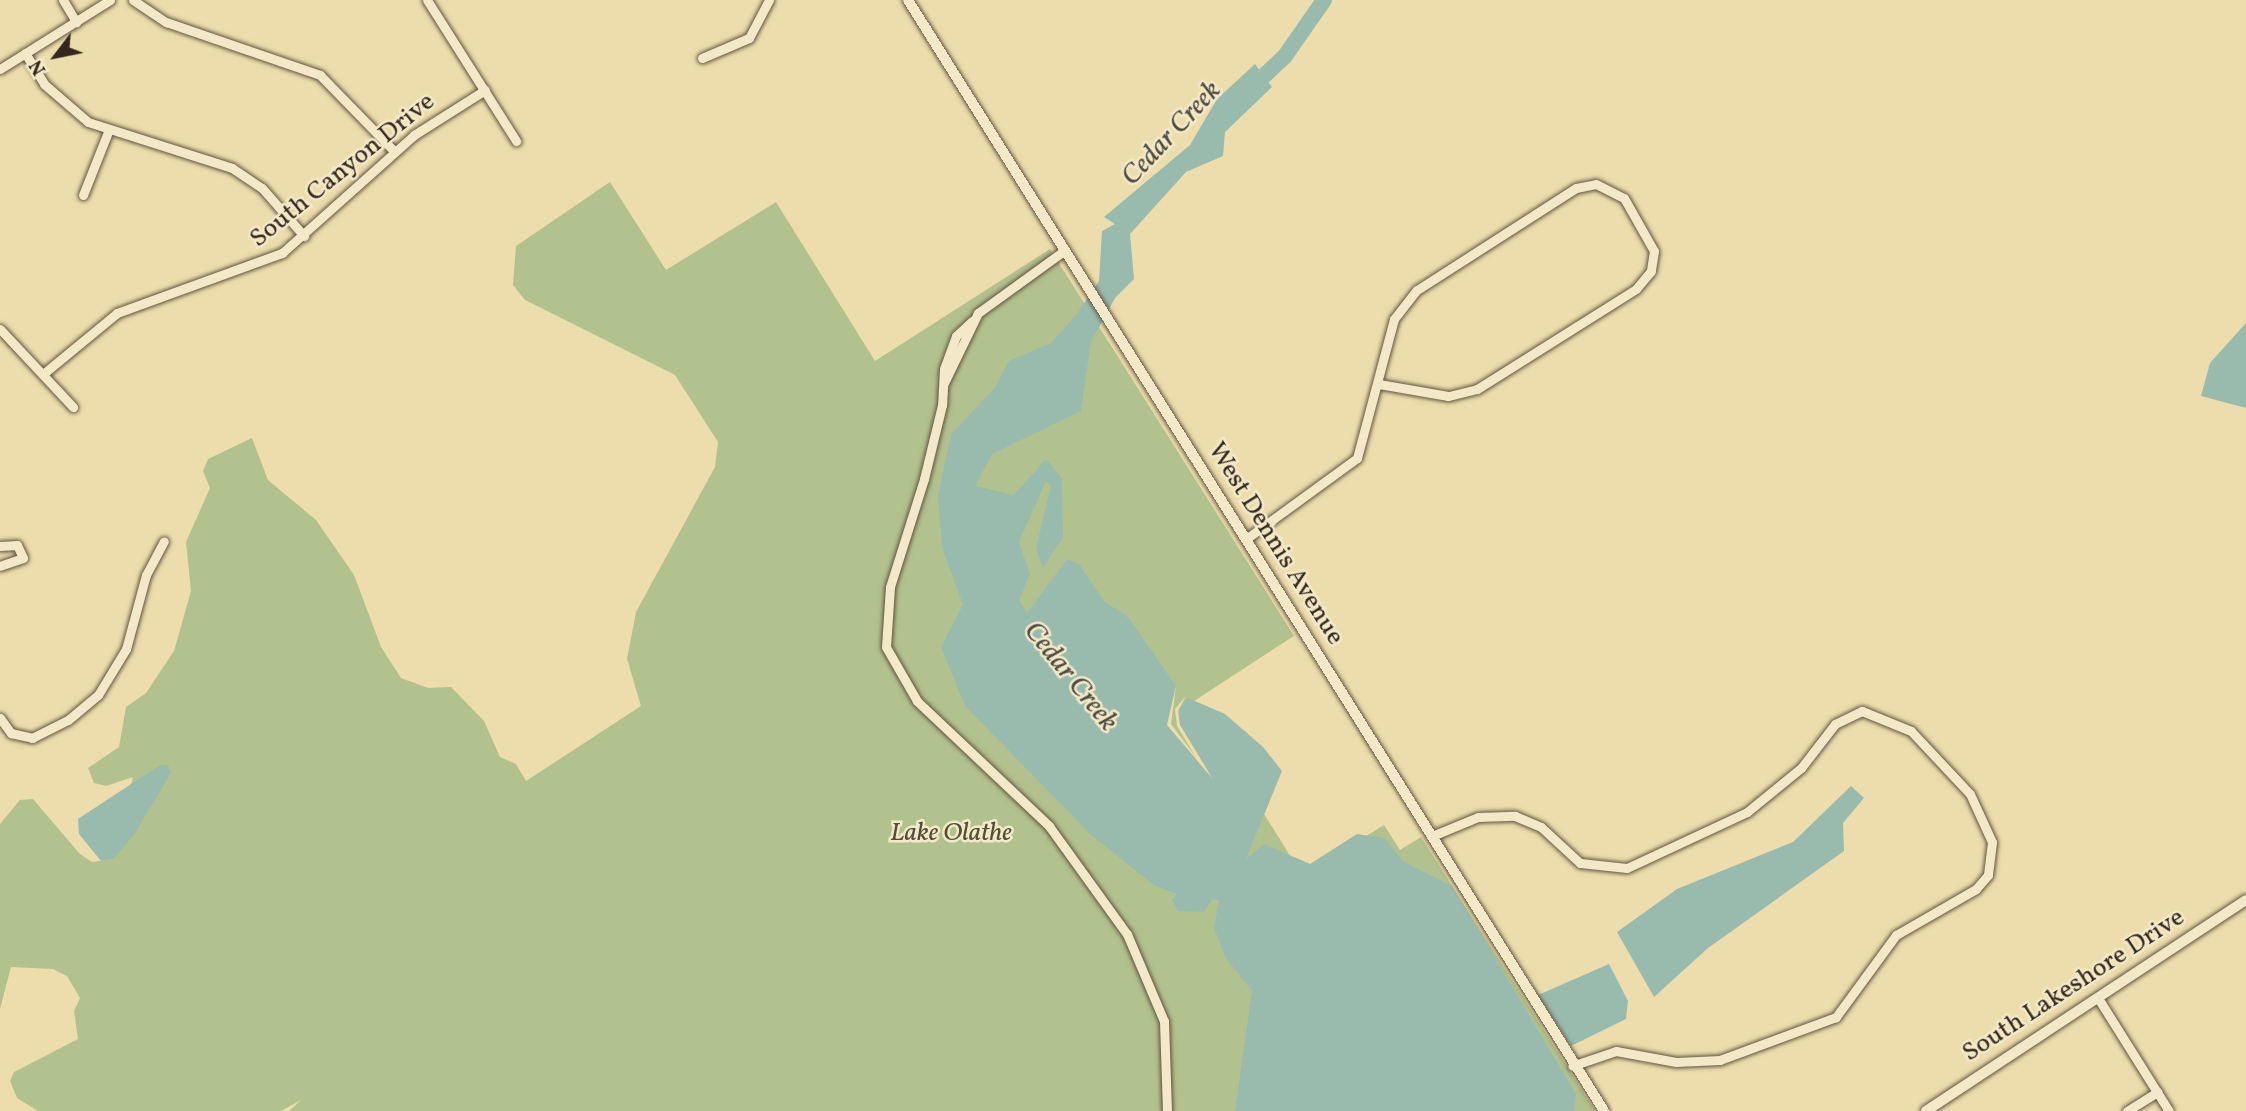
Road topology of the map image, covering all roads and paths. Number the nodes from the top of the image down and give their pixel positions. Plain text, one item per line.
1 (63, 0) edge
2 (110, 0) edge
3 (133, 0) edge
4 (427, 0) edge
5 (769, 0) edge
6 (908, 0) edge
7 (76, 22) junction
8 (25, 53) junction
9 (702, 58) dead end
10 (0, 69) edge
11 (485, 90) junction
12 (108, 132) junction
13 (516, 141) dead end
14 (395, 152) junction
15 (83, 195) dead end
16 (304, 236) junction
17 (1065, 250) junction
18 (0, 329) edge
19 (43, 374) junction
20 (1378, 384) junction
21 (73, 407) dead end
22 (1246, 539) junction
23 (164, 541) dead end
24 (0, 546) edge
25 (0, 566) edge
26 (0, 718) edge
27 (1432, 836) junction
28 (2246, 900) edge
29 (2098, 998) junction
30 (1572, 1066) junction
31 (2157, 1092) junction
32 (1167, 1111) edge
33 (1604, 1111) edge
34 (1926, 1111) edge
35 (2127, 1111) edge
36 (2169, 1111) edge

1 - 7 street
2 - 7 street
3 - 14 street
4 - 11 street
5 - 9 street
6 - 17 street, West Dennis Avenue
7 - 8 street
8 - 10 street
8 - 12 street
11 - 13 street
11 - 14 street, South Canyon Drive
12 - 15 street
12 - 16 street
14 - 16 street, South Canyon Drive
16 - 19 street, South Canyon Drive
17 - 22 street, West Dennis Avenue
17 - 32 street
18 - 19 street
19 - 21 street
20 - 20 street
20 - 22 street
22 - 27 street, West Dennis Avenue
23 - 26 street
24 - 25 street
27 - 30 street, West Dennis Avenue
27 - 30 street
28 - 29 street, South Lakeshore Drive
29 - 31 street
29 - 34 street, South Lakeshore Drive
30 - 33 street, West Dennis Avenue
31 - 35 street
31 - 36 street

